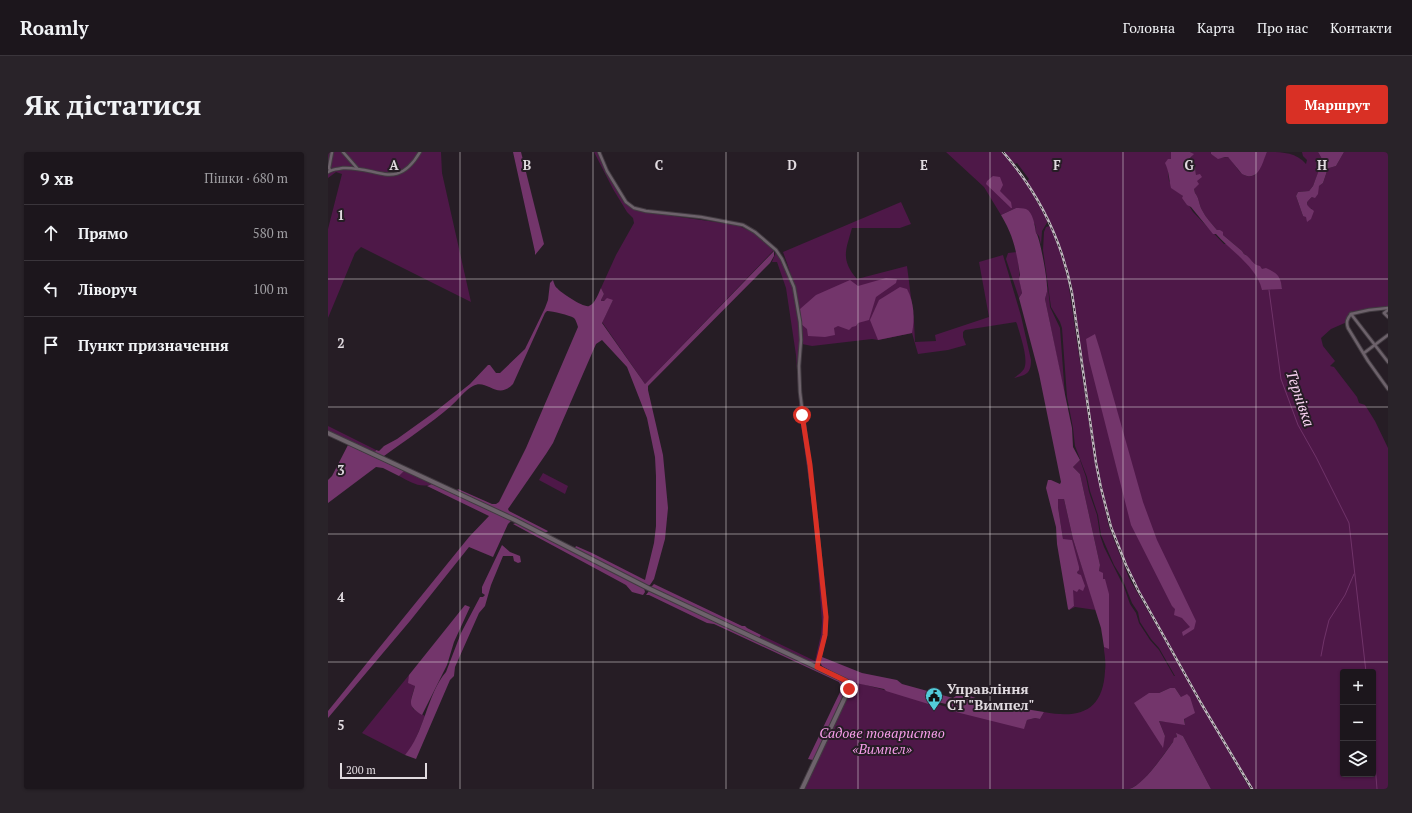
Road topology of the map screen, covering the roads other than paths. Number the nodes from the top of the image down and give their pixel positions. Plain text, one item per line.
1 (332, 152) edge
2 (343, 152) edge
3 (420, 152) edge
4 (599, 152) edge
5 (357, 168) junction
6 (329, 171) edge
7 (1388, 309) edge
8 (1351, 314) junction
9 (1388, 317) edge
10 (1388, 335) edge
11 (1375, 345) junction
12 (1364, 353) junction
13 (1388, 362) edge
14 (1388, 389) edge
15 (328, 433) edge
16 (817, 667) junction
17 (802, 789) edge

1 - 6 street
2 - 5 street
3 - 5 street
4 - 16 street
5 - 6 street
7 - 8 street
7 - 9 street
8 - 11 street
8 - 12 street
10 - 11 street
11 - 12 street
11 - 13 street
12 - 14 street
15 - 16 street
16 - 17 street

